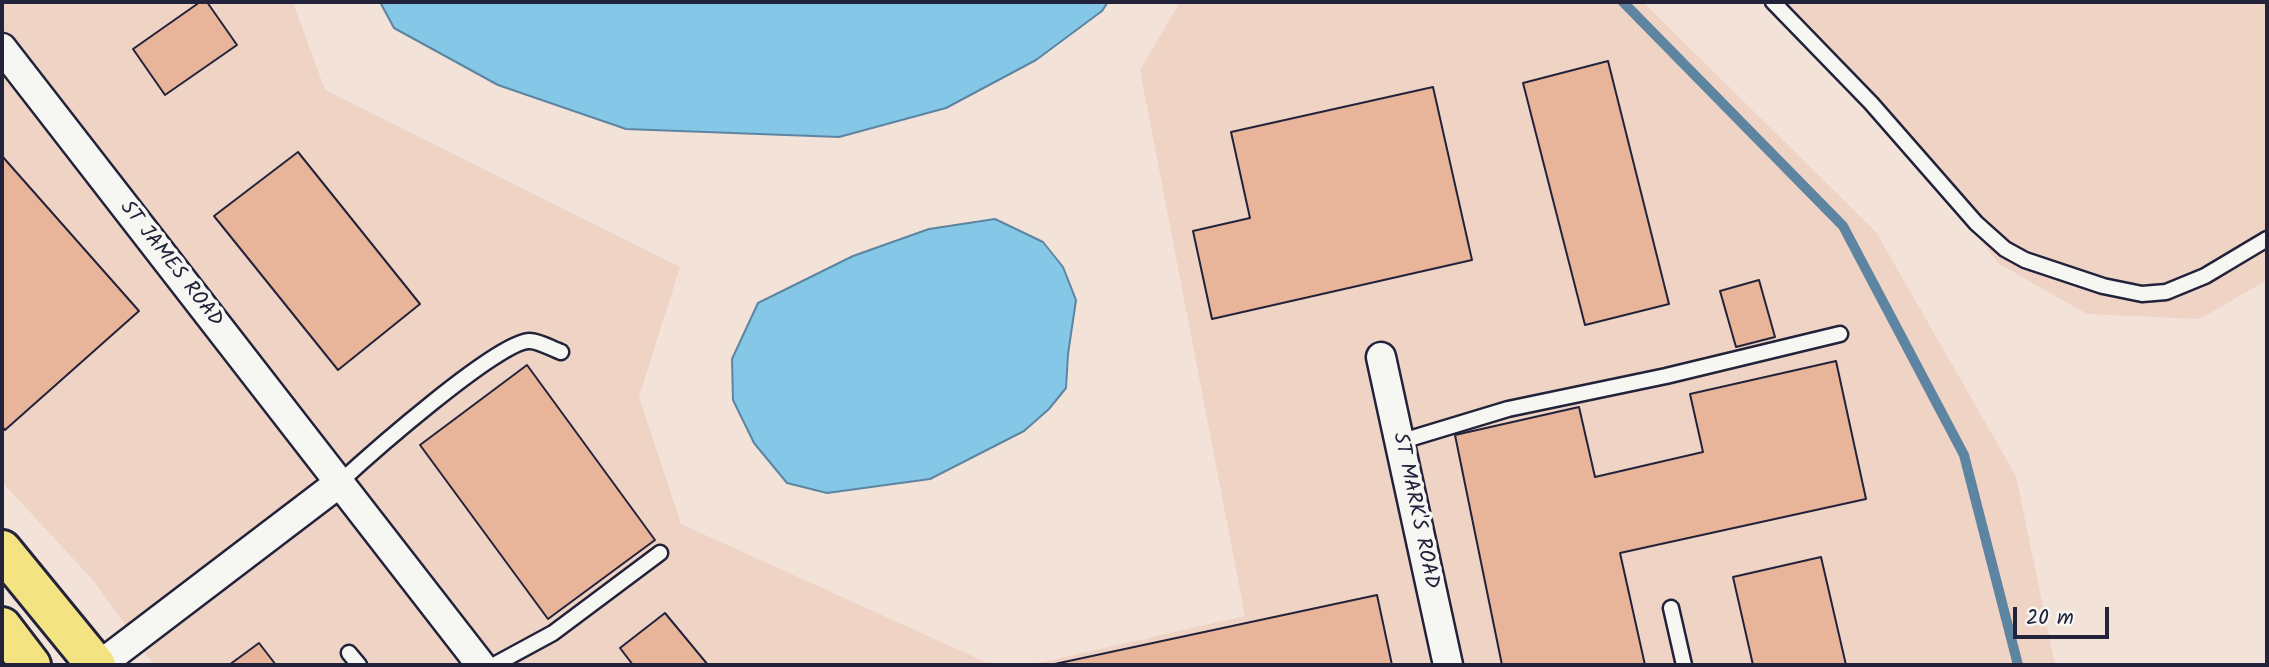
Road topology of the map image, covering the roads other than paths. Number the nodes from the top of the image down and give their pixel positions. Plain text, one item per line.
1 (1773, 2) edge
2 (2, 48) edge
3 (2267, 239) edge
4 (1840, 334) dead end
5 (561, 352) dead end
6 (1381, 357) dead end
7 (1399, 442) junction
8 (339, 483) junction
9 (2, 550) edge
10 (660, 553) dead end
11 (1671, 608) dead end
12 (2, 627) edge
13 (349, 653) dead end
14 (31, 665) edge
15 (98, 665) edge
16 (359, 665) edge
17 (481, 665) edge
18 (495, 665) edge
19 (1448, 665) edge
20 (1684, 665) edge

1 - 3 lane
2 - 8 street, ST JAMES ROAD
4 - 7 lane
5 - 8 lane
6 - 7 street, ST MARK'S ROAD
7 - 19 street, ST MARK'S ROAD
8 - 15 street
8 - 17 street, ST JAMES ROAD
9 - 15 highway
10 - 18 lane
11 - 20 lane
12 - 14 highway
13 - 16 lane

